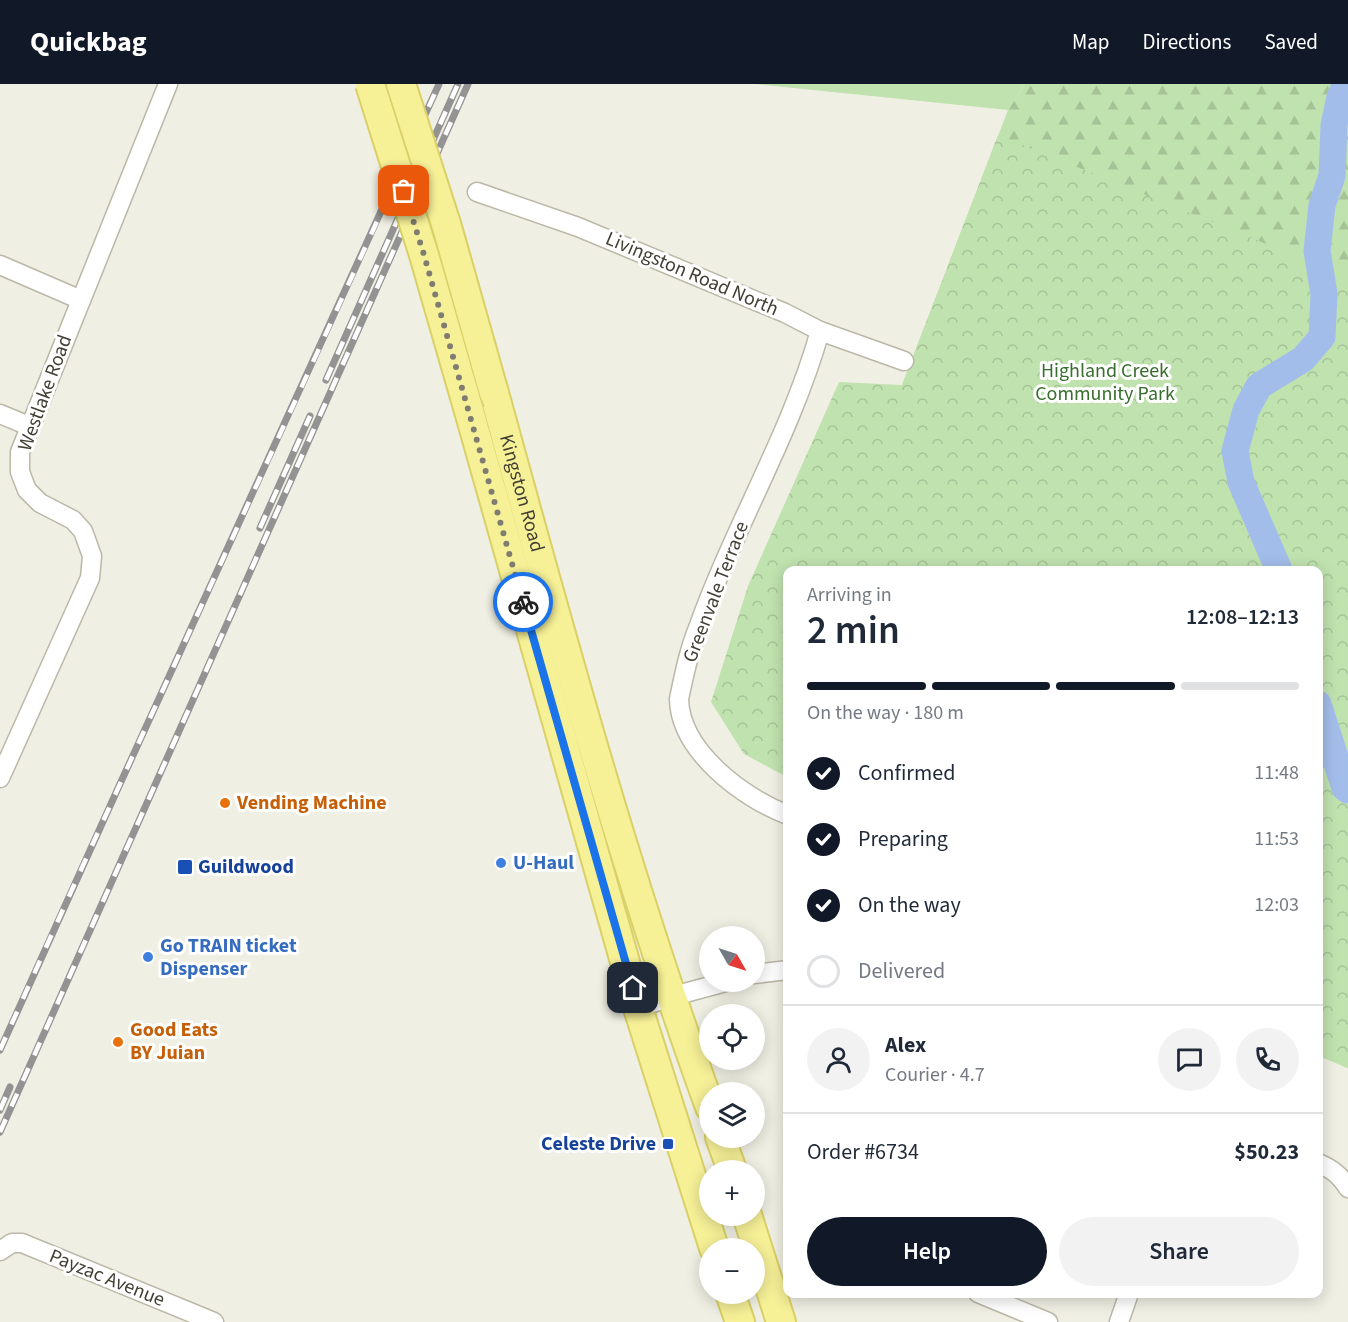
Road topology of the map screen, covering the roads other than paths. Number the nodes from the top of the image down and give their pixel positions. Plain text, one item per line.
1 (168, 84) edge
2 (370, 84) edge
3 (401, 84) edge
4 (477, 192) dead end
5 (0, 265) edge
6 (81, 300) junction
7 (819, 331) junction
8 (904, 361) dead end
9 (0, 414) edge
10 (29, 426) junction
11 (0, 778) edge
12 (783, 813) edge
13 (783, 971) edge
14 (765, 973) edge
15 (699, 989) edge
16 (670, 997) junction
17 (638, 1008) junction
18 (701, 1082) edge
19 (1323, 1165) edge
20 (1348, 1188) edge
21 (750, 1226) edge
22 (711, 1238) edge
23 (0, 1251) edge
24 (990, 1298) edge
25 (1127, 1298) edge
26 (734, 1304) edge
27 (214, 1322) edge
28 (740, 1322) edge
29 (781, 1322) edge
30 (1048, 1322) edge
31 (1119, 1322) edge

1 - 6 street, Westlake Road
2 - 17 main road, Kingston Road, bridge
3 - 16 main road, Kingston Road, bridge
4 - 7 street, Livingston Road North
5 - 6 street
6 - 10 street, Westlake Road
7 - 8 street, Livingston Road North
7 - 12 street, Greenvale Terrace
9 - 10 street
10 - 11 street, Westlake Road
13 - 14 street
15 - 16 street
16 - 17 street
16 - 18 main road, Kingston Road
17 - 22 main road, Kingston Road
19 - 20 street
21 - 29 main road
23 - 27 street, Payzac Avenue
24 - 30 street
25 - 31 street
26 - 28 main road

